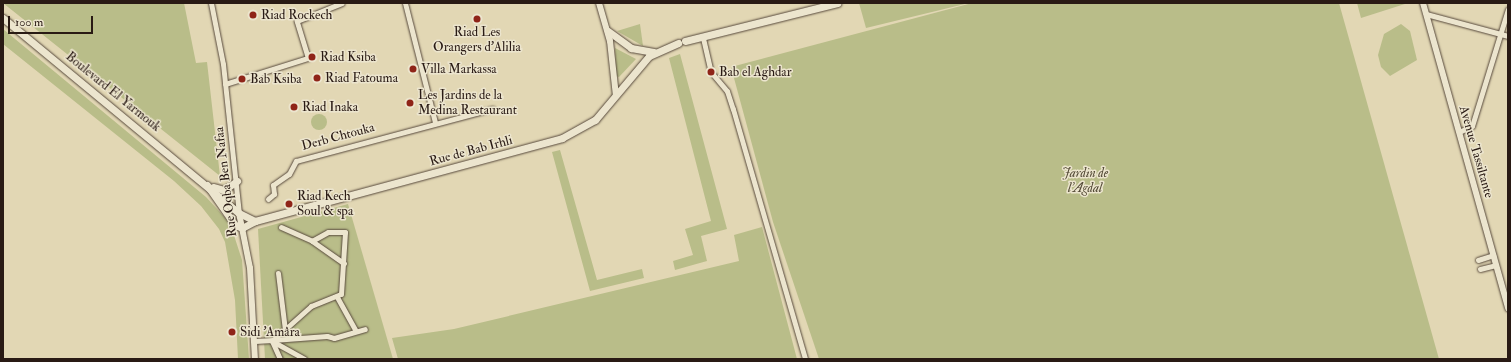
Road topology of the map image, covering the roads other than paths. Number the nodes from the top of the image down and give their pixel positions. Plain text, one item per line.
1 (211, 3) edge
2 (342, 3) edge
3 (405, 3) edge
4 (599, 3) edge
5 (837, 3) edge
6 (1423, 3) edge
7 (1508, 9) edge
8 (1426, 14) junction
9 (3, 18) edge
10 (608, 31) junction
11 (1500, 34) junction
12 (1508, 36) edge
13 (702, 38) junction
14 (654, 52) junction
15 (225, 84) junction
16 (616, 96) junction
17 (492, 109) dead end
18 (435, 122) junction
19 (1459, 132) junction
20 (237, 181) junction
21 (207, 185) junction
22 (268, 199) dead end
23 (239, 213) junction
24 (255, 221) junction
25 (281, 227) dead end
26 (242, 228) junction
27 (312, 241) junction
28 (1494, 255) junction
29 (1478, 260) dead end
30 (344, 263) junction
31 (1496, 265) junction
32 (1480, 269) dead end
33 (278, 272) dead end
34 (337, 297) junction
35 (1508, 308) edge
36 (365, 329) dead end
37 (285, 330) junction
38 (355, 330) junction
39 (273, 340) junction
40 (254, 341) junction
41 (274, 350) junction
42 (255, 359) edge
43 (274, 359) edge
44 (280, 359) edge
45 (304, 359) edge
46 (805, 359) edge

1 - 15 street, Rue Oqba Ben Nafaa
2 - 15 street
3 - 18 street
4 - 10 street
5 - 13 main road, Rue de Bab Irhli
6 - 8 street, Avenue Tassiltante
7 - 11 street
8 - 11 street
8 - 19 street, Avenue Tassiltante
9 - 21 main road, Boulevard El Yarmouk
10 - 14 main road
10 - 16 street
11 - 12 street
11 - 19 street
13 - 14 main road, Rue de Bab Irhli
13 - 46 street
14 - 16 main road, Rue de Bab Irhli
15 - 20 street, Rue Oqba Ben Nafaa
16 - 24 main road, Rue de Bab Irhli
17 - 18 street, Derb Chtouka
18 - 22 street, Derb Chtouka
19 - 28 street, Avenue Tassiltante
20 - 21 main road
20 - 23 street, Rue Oqba Ben Nafaa
21 - 23 main road, Boulevard El Yarmouk
21 - 26 main road, Boulevard El Yarmouk
23 - 24 main road
23 - 26 street, Rue Oqba Ben Nafaa
24 - 26 main road, Rue de Bab Irhli
25 - 27 street
26 - 40 street, Rue Oqba Ben Nafaa
27 - 30 street
27 - 30 street
28 - 29 street
28 - 31 street, Avenue Tassiltante
30 - 34 street
31 - 32 street
31 - 35 street, Avenue Tassiltante
33 - 37 street
34 - 37 street
34 - 38 street
36 - 38 street
37 - 39 street
38 - 39 street
39 - 40 street
39 - 41 street
39 - 45 street
40 - 42 street, Rue Oqba Ben Nafaa
41 - 43 street
41 - 44 street

